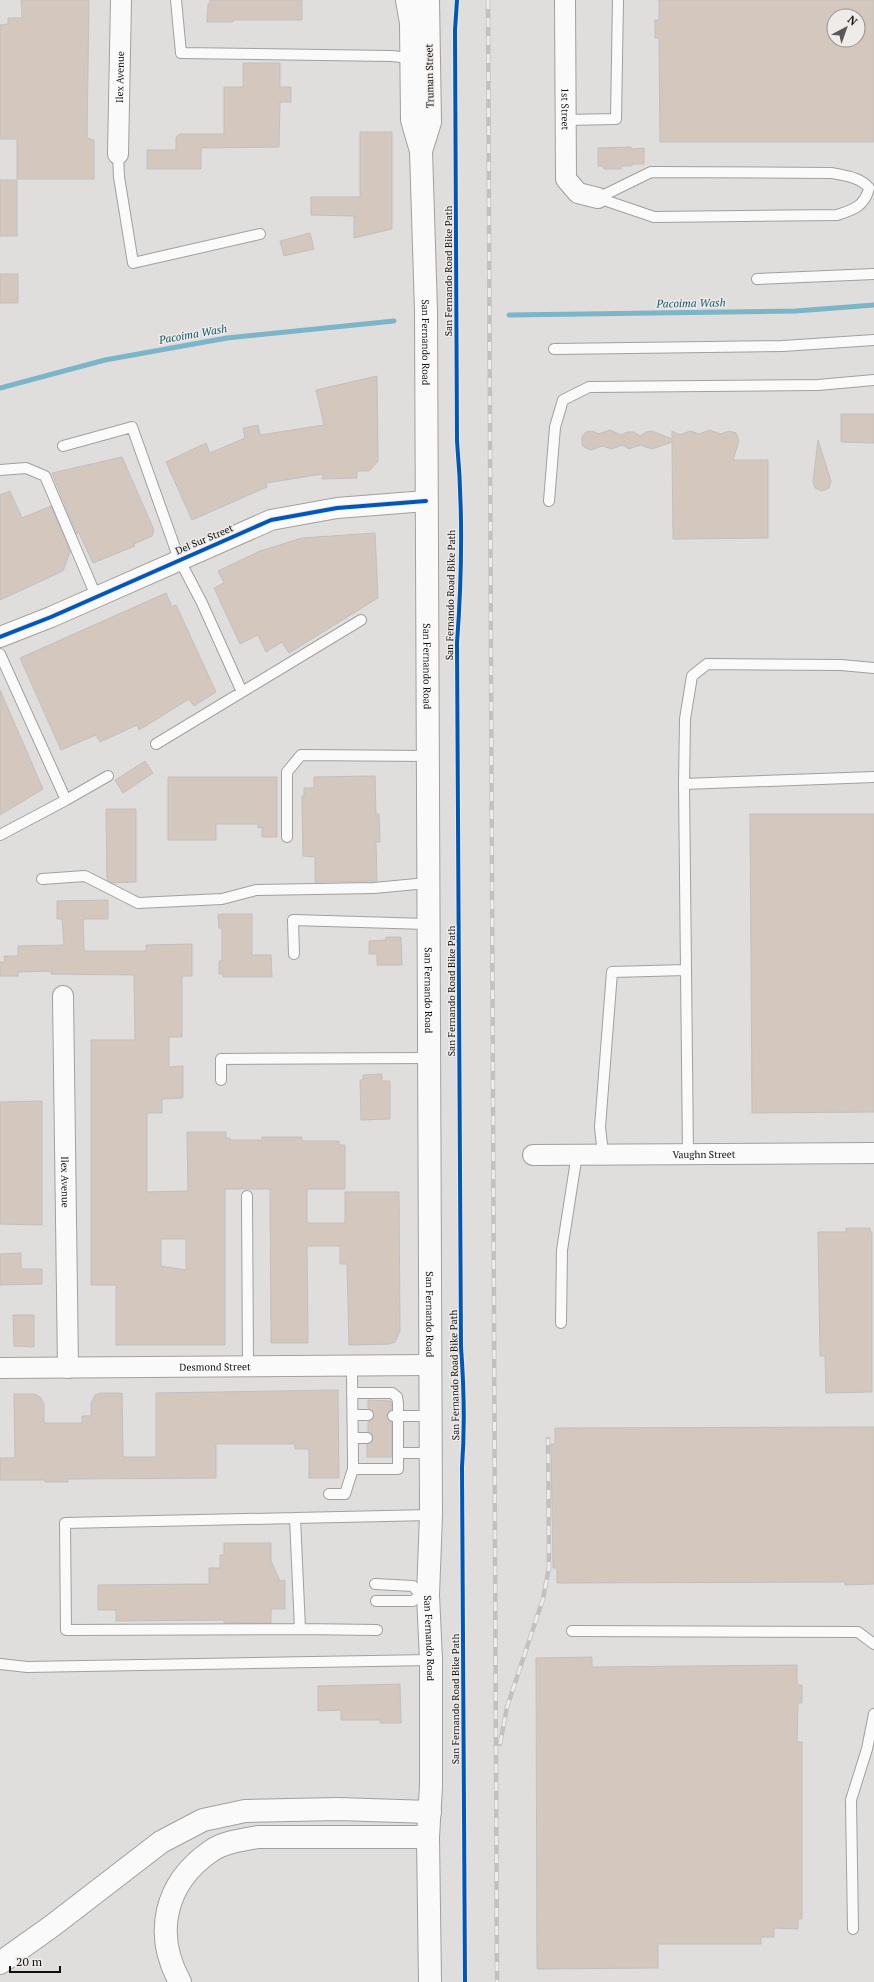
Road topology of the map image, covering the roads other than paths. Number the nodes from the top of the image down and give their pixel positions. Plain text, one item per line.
1 (121, 0) edge
2 (176, 0) edge
3 (407, 0) edge
4 (428, 0) edge
5 (565, 0) edge
6 (618, 0) edge
7 (411, 58) junction
8 (566, 120) junction
9 (421, 152) junction
10 (118, 154) joint
11 (598, 198) junction
12 (260, 234) dead end
13 (874, 274) edge
14 (758, 279) dead end
15 (874, 340) edge
16 (554, 349) dead end
17 (874, 380) edge
18 (62, 446) dead end
19 (0, 470) edge
20 (426, 500) junction
21 (549, 502) dead end
22 (179, 559) junction
23 (96, 596) junction
24 (361, 620) dead end
25 (0, 637) edge
26 (0, 654) edge
27 (874, 668) edge
28 (242, 692) junction
29 (156, 744) dead end
30 (426, 756) junction
31 (108, 776) dead end
32 (874, 777) edge
33 (684, 784) junction
34 (66, 800) junction
35 (0, 835) edge
36 (287, 837) dead end
37 (42, 879) dead end
38 (427, 883) junction
39 (427, 924) junction
40 (294, 954) dead end
41 (686, 970) junction
42 (63, 996) dead end
43 (428, 1058) junction
44 (221, 1080) dead end
45 (874, 1153) edge
46 (577, 1154) junction
47 (603, 1154) junction
48 (688, 1154) junction
49 (533, 1155) dead end
50 (247, 1196) dead end
51 (561, 1323) dead end
52 (248, 1365) junction
53 (352, 1365) junction
54 (430, 1365) junction
55 (0, 1368) edge
56 (68, 1368) junction
57 (352, 1393) junction
58 (353, 1415) junction
59 (368, 1415) dead end
60 (396, 1416) junction
61 (430, 1416) junction
62 (353, 1438) junction
63 (368, 1438) dead end
64 (398, 1453) junction
65 (431, 1453) junction
66 (353, 1468) junction
67 (329, 1494) dead end
68 (431, 1515) junction
69 (295, 1518) junction
70 (375, 1584) dead end
71 (424, 1595) junction
72 (376, 1601) dead end
73 (300, 1629) junction
74 (377, 1630) dead end
75 (572, 1631) dead end
76 (874, 1644) edge
77 (431, 1660) junction
78 (0, 1664) edge
79 (874, 1714) edge
80 (430, 1812) junction
81 (428, 1837) junction
82 (853, 1929) dead end
83 (0, 1963) edge
84 (180, 1982) edge
85 (430, 1982) edge

1 - 10 street, Ilex Avenue
2 - 7 lane
3 - 7 main road, San Fernando Road
4 - 9 main road, Truman Street
5 - 8 street, 1st Street
6 - 8 lane
7 - 9 main road, San Fernando Road
8 - 11 street, 1st Street
9 - 20 main road, San Fernando Road
10 - 12 lane
11 - 11 lane
13 - 14 lane
15 - 16 lane
17 - 21 lane
18 - 22 lane
19 - 23 lane
20 - 22 street, Del Sur Street
20 - 30 main road, San Fernando Road
22 - 23 street, Del Sur Street
22 - 28 lane
23 - 25 street, Del Sur Street
24 - 28 lane
26 - 34 lane
27 - 33 lane
28 - 29 lane
30 - 36 lane
30 - 38 main road, San Fernando Road
31 - 34 lane
32 - 33 lane
33 - 41 lane
34 - 35 lane
37 - 38 lane
38 - 39 main road, San Fernando Road
39 - 40 lane
39 - 43 main road, San Fernando Road
41 - 47 lane
41 - 48 lane
42 - 56 street, Ilex Avenue
43 - 44 lane
43 - 54 main road, San Fernando Road
45 - 48 street, Vaughn Street
46 - 47 street, Vaughn Street
46 - 49 street, Vaughn Street
46 - 51 lane
47 - 48 street, Vaughn Street
50 - 52 lane
52 - 53 street, Desmond Street
52 - 56 street, Desmond Street
53 - 54 street, Desmond Street
53 - 57 lane
54 - 61 main road, San Fernando Road
55 - 56 street, Desmond Street
57 - 58 lane
57 - 60 lane
58 - 59 lane
58 - 62 lane
60 - 61 lane
60 - 64 lane
61 - 65 main road, San Fernando Road
62 - 63 lane
62 - 66 lane
64 - 65 lane
64 - 66 lane
65 - 68 main road, San Fernando Road
66 - 67 lane
68 - 69 lane
68 - 71 main road, San Fernando Road
69 - 73 lane
69 - 73 lane
70 - 71 lane
71 - 72 lane
71 - 77 main road, San Fernando Road
73 - 74 lane
75 - 76 lane
77 - 78 lane
77 - 80 main road, San Fernando Road
79 - 82 lane
80 - 81 main road, San Fernando Road
80 - 83 main road
81 - 84 main road
81 - 85 main road, San Fernando Road

